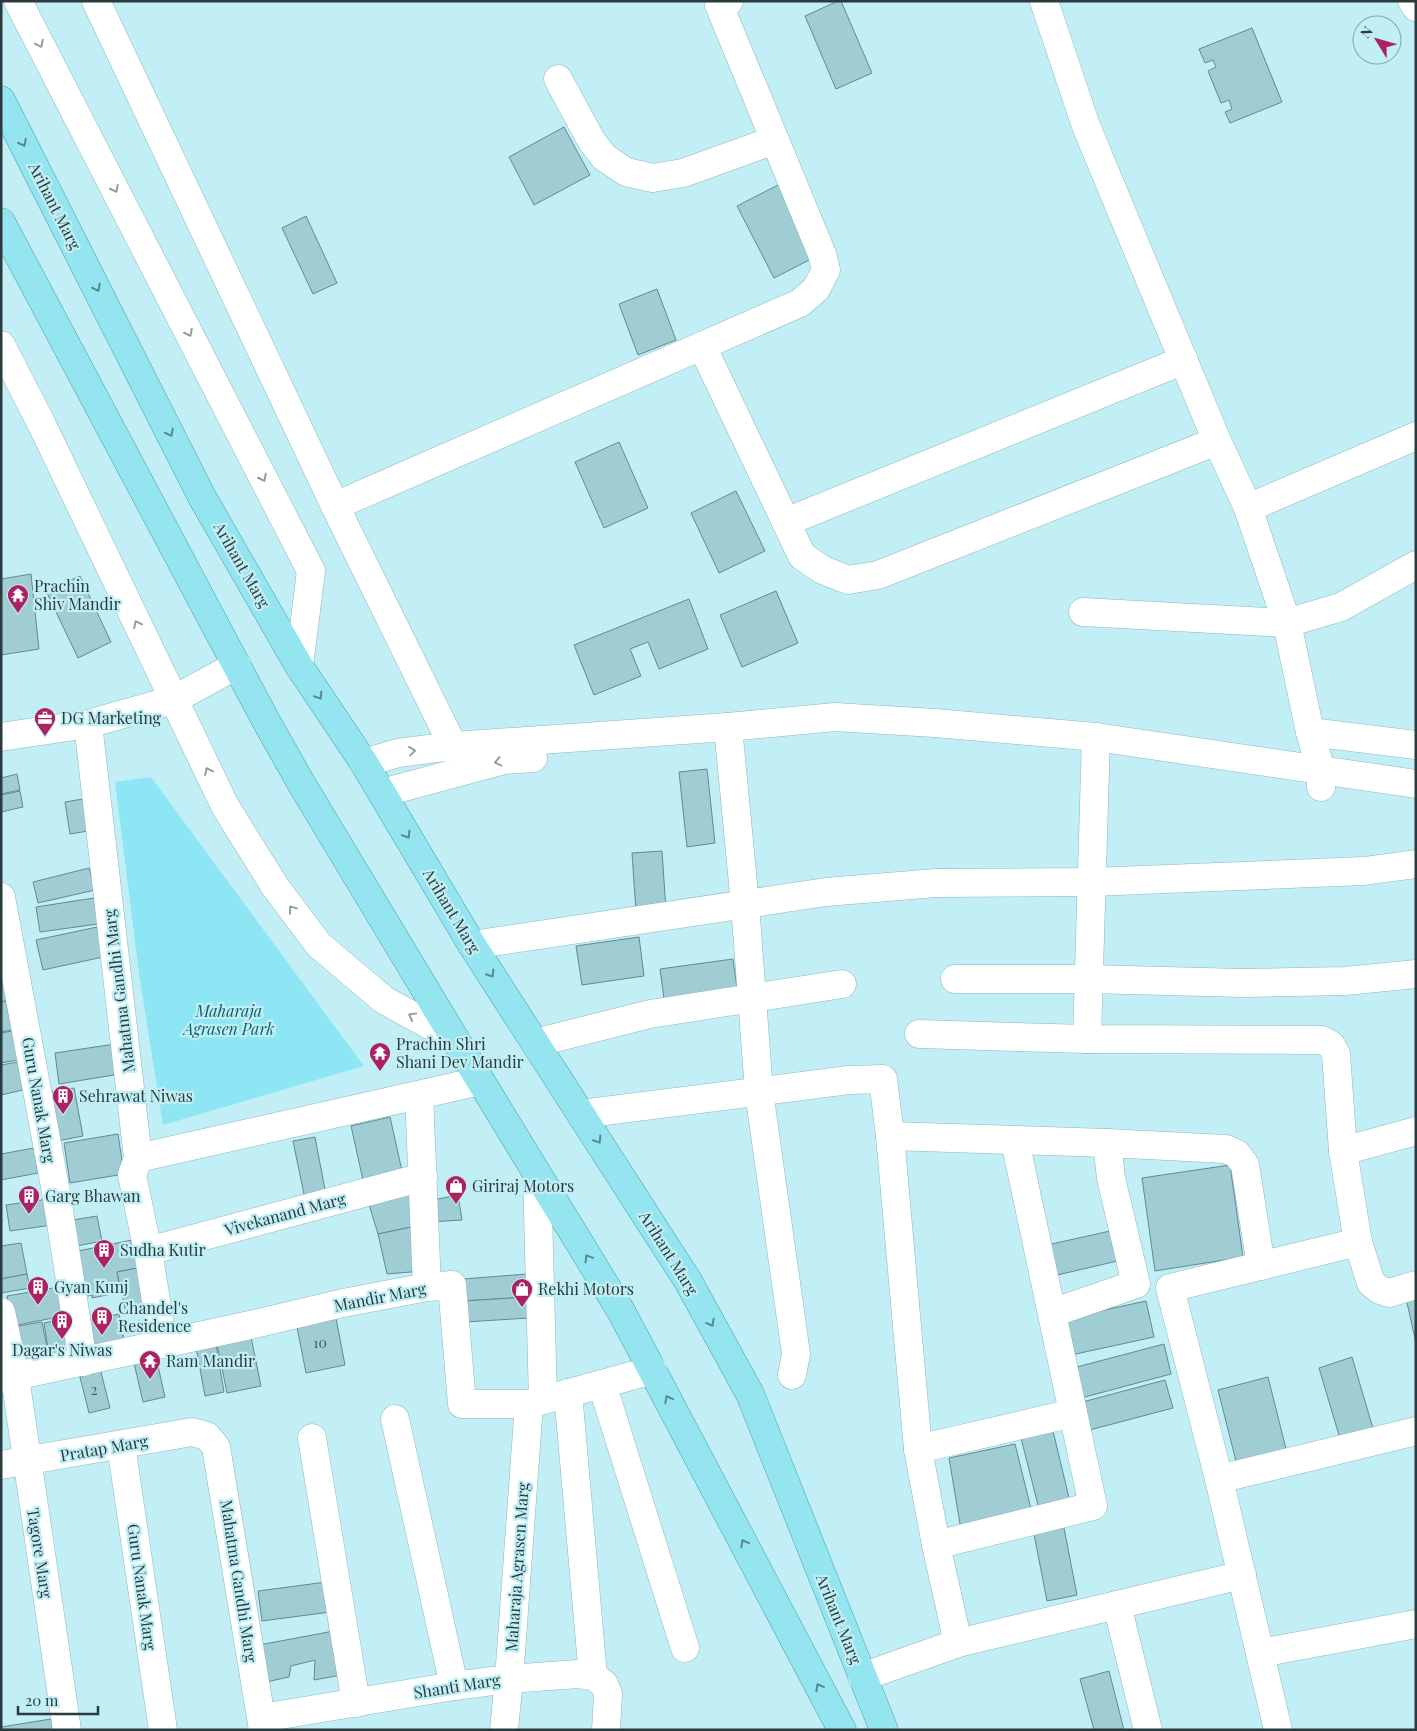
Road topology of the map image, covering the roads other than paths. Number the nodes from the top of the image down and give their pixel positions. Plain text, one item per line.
1 (18, 1) edge
2 (96, 1) edge
3 (1044, 1) edge
4 (1412, 1) edge
5 (721, 3) edge
6 (1416, 7) edge
7 (558, 79) dead end
8 (1, 100) edge
9 (775, 140) junction
10 (1, 222) edge
11 (1, 345) edge
12 (702, 346) junction
13 (1184, 360) junction
14 (1416, 436) edge
15 (1217, 441) junction
16 (335, 506) junction
17 (1248, 508) junction
18 (786, 522) junction
19 (1416, 565) edge
20 (1084, 612) dead end
21 (1287, 623) junction
22 (237, 665) junction
23 (300, 666) junction
24 (173, 700) junction
25 (88, 724) junction
26 (1310, 732) junction
27 (729, 733) junction
28 (1, 737) edge
29 (1096, 744) junction
30 (1416, 744) edge
31 (453, 746) junction
32 (364, 763) junction
33 (1321, 779) junction
34 (1416, 784) edge
35 (382, 793) junction
36 (1416, 801) edge
37 (1416, 864) edge
38 (1092, 882) junction
39 (1, 897) edge
40 (744, 904) junction
41 (472, 944) junction
42 (1416, 974) edge
43 (955, 979) dead end
44 (1088, 979) junction
45 (842, 984) dead end
46 (751, 999) junction
47 (919, 1034) dead end
48 (455, 1039) junction
49 (1087, 1039) junction
50 (535, 1043) junction
51 (480, 1081) junction
52 (759, 1092) junction
53 (419, 1095) junction
54 (581, 1114) junction
55 (1416, 1130) edge
56 (890, 1136) junction
57 (1015, 1141) junction
58 (1107, 1143) junction
59 (1342, 1151) junction
60 (138, 1158) junction
61 (537, 1174) junction
62 (423, 1177) junction
63 (1358, 1242) junction
64 (148, 1251) junction
65 (1261, 1266) junction
66 (1416, 1285) edge
67 (427, 1287) junction
68 (1, 1312) edge
69 (1052, 1313) junction
70 (163, 1344) junction
71 (83, 1362) junction
72 (653, 1370) junction
73 (792, 1375) dead end
74 (8, 1378) edge
75 (602, 1384) junction
76 (546, 1399) junction
77 (1073, 1413) junction
78 (395, 1418) dead end
79 (1416, 1432) edge
80 (207, 1436) joint
81 (312, 1438) dead end
82 (121, 1445) junction
83 (918, 1449) junction
84 (14, 1463) edge
85 (1219, 1479) junction
86 (936, 1545) junction
87 (1242, 1575) junction
88 (1117, 1605) junction
89 (1416, 1624) edge
90 (958, 1643) junction
91 (685, 1648) dead end
92 (1260, 1653) junction
93 (593, 1676) junction
94 (862, 1677) junction
95 (510, 1678) junction
96 (454, 1686) junction
97 (356, 1703) junction
98 (262, 1724) edge
99 (67, 1730) edge
100 (163, 1730) edge
101 (504, 1730) edge
102 (606, 1730) edge
103 (842, 1730) edge
104 (884, 1730) edge
105 (1148, 1730) edge
106 (1278, 1730) edge

1 -> 23 street
2 - 16 street
3 - 13 street
4 - 6 street
5 - 9 street
7 - 9 street
8 -> 23 main road, Arihant Marg
9 - 12 street
10 - 22 main road
24 -> 11 street
12 - 16 street
12 - 18 street
13 - 15 street
13 - 18 street
14 - 17 street
15 - 17 street
15 - 18 street
16 - 31 street
17 - 21 street
19 - 21 street
20 - 21 street
21 - 26 street
22 - 24 street
22 - 48 main road
23 -> 32 main road, Arihant Marg
24 - 25 street
48 -> 24 street
25 - 28 street
25 - 60 street, Mahatma Gandhi Marg
26 - 30 street
26 - 33 street
27 - 29 street
27 - 31 street
27 -> 35 street
27 - 40 street
29 - 33 street
29 - 38 street
32 -> 31 street
32 - 35 main road, Arihant Marg
33 - 34 street
33 - 36 street
35 -> 41 main road, Arihant Marg
37 - 38 street
38 - 40 street
38 - 44 street
39 - 71 street, Guru Nanak Marg
40 - 41 street
40 - 46 street
41 -> 50 main road, Arihant Marg
42 - 44 street
43 - 44 street
44 - 49 street
45 - 46 street
46 - 50 street
46 - 52 street
47 - 49 street
48 - 51 main road
49 - 59 street
50 - 54 main road, Arihant Marg
51 - 53 street
51 - 61 main road
52 - 54 street
52 - 56 street
52 - 73 street
53 - 60 street
53 - 62 street
54 -> 94 main road, Arihant Marg
55 - 59 street
56 - 57 street
56 - 83 street
57 - 58 street
57 - 69 street
58 - 65 street
58 - 69 street
59 - 63 street
60 - 64 street, Mahatma Gandhi Marg
72 -> 61 main road
61 - 76 street
62 - 64 street, Vivekanand Marg
62 - 67 street
63 - 65 street
63 - 66 street
64 - 70 street, Mahatma Gandhi Marg
65 - 85 street
67 - 70 street, Mandir Marg
67 - 76 street, Mandir Marg
68 - 74 street, Tagore Marg
69 - 77 street
70 - 71 street, Mandir Marg
71 - 74 street, Mandir Marg
72 - 75 street, Mandir Marg
103 -> 72 main road
74 - 84 street, Tagore Marg
75 - 76 street, Mandir Marg
75 - 91 street
76 - 93 street
76 - 95 street, Maharaja Agrasen Marg
77 - 83 street
77 - 86 street
78 - 96 street
79 - 85 street
80 - 82 street, Pratap Marg
80 - 98 street, Mahatma Gandhi Marg
81 - 97 street
82 - 84 street, Pratap Marg
82 - 100 street, Guru Nanak Marg
83 - 86 street
84 - 99 street, Tagore Marg
85 - 87 street
86 - 90 street
87 - 88 street
87 - 92 street
88 - 90 street
88 - 105 street
89 - 92 street
90 - 94 street
92 - 106 street
93 - 95 street, Shanti Marg
93 - 102 street
94 - 104 main road, Arihant Marg
95 - 96 street, Shanti Marg
95 - 101 street, Maharaja Agrasen Marg
96 - 97 street, Shanti Marg
97 - 98 street, Shanti Marg

